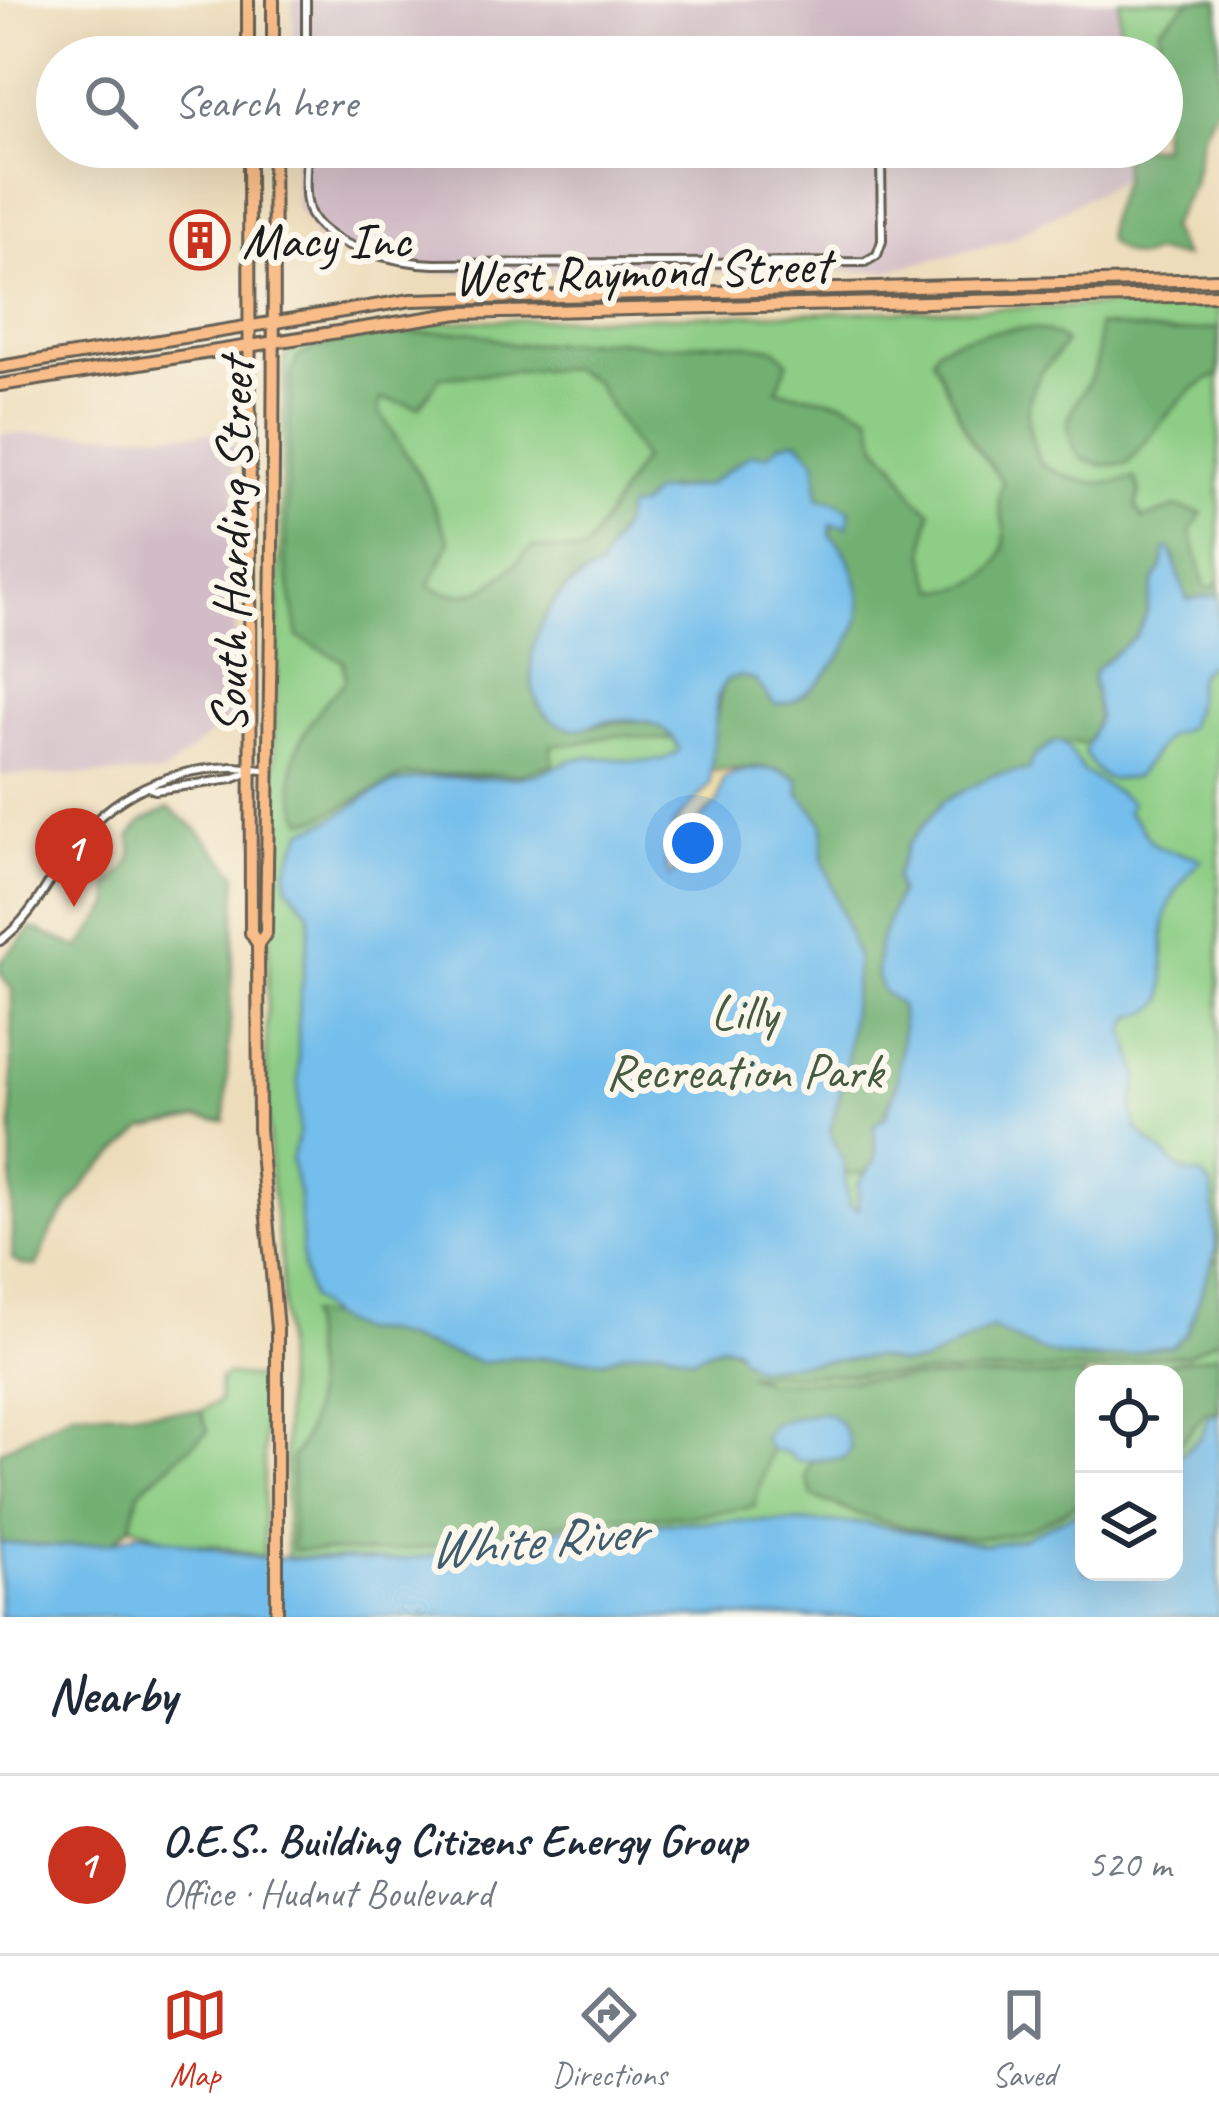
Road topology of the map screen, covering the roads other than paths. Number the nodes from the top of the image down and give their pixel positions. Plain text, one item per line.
1 (248, 0) edge
2 (273, 0) edge
3 (306, 0) edge
4 (248, 36) edge
5 (273, 36) edge
6 (306, 36) edge
7 (249, 168) edge
8 (273, 168) edge
9 (307, 168) edge
10 (875, 168) edge
11 (881, 168) edge
12 (881, 178) junction
13 (1219, 278) edge
14 (847, 287) junction
15 (1219, 295) edge
16 (848, 304) junction
17 (274, 321) junction
18 (250, 325) junction
19 (274, 341) junction
20 (250, 345) junction
21 (0, 367) edge
22 (0, 385) edge
23 (252, 520) junction
24 (273, 523) junction
25 (252, 770) junction
26 (267, 770) junction
27 (0, 941) edge
28 (258, 944) junction
29 (278, 1617) edge

1 - 4 main road
2 - 5 main road
3 - 6 street
7 - 18 main road, South Harding Street
8 - 17 main road, South Harding Street
9 - 12 street
10 - 12 street
11 - 12 street
13 - 14 main road, West Raymond Street
14 - 16 main road
14 - 17 main road, West Raymond Street
15 - 16 main road, West Raymond Street
16 - 19 main road, West Raymond Street
17 - 18 main road, West Raymond Street
17 - 19 main road, South Harding Street
18 - 20 main road, South Harding Street
18 - 21 main road, West Raymond Street
19 - 20 main road, West Raymond Street
19 - 24 main road, South Harding Street
20 - 22 main road, West Raymond Street
20 - 23 main road, South Harding Street
23 - 24 main road
23 - 25 main road, South Harding Street
24 - 26 main road, South Harding Street
25 - 26 street
25 - 27 street
25 - 28 main road, South Harding Street
26 - 28 main road, South Harding Street
28 - 29 main road, South Harding Street

